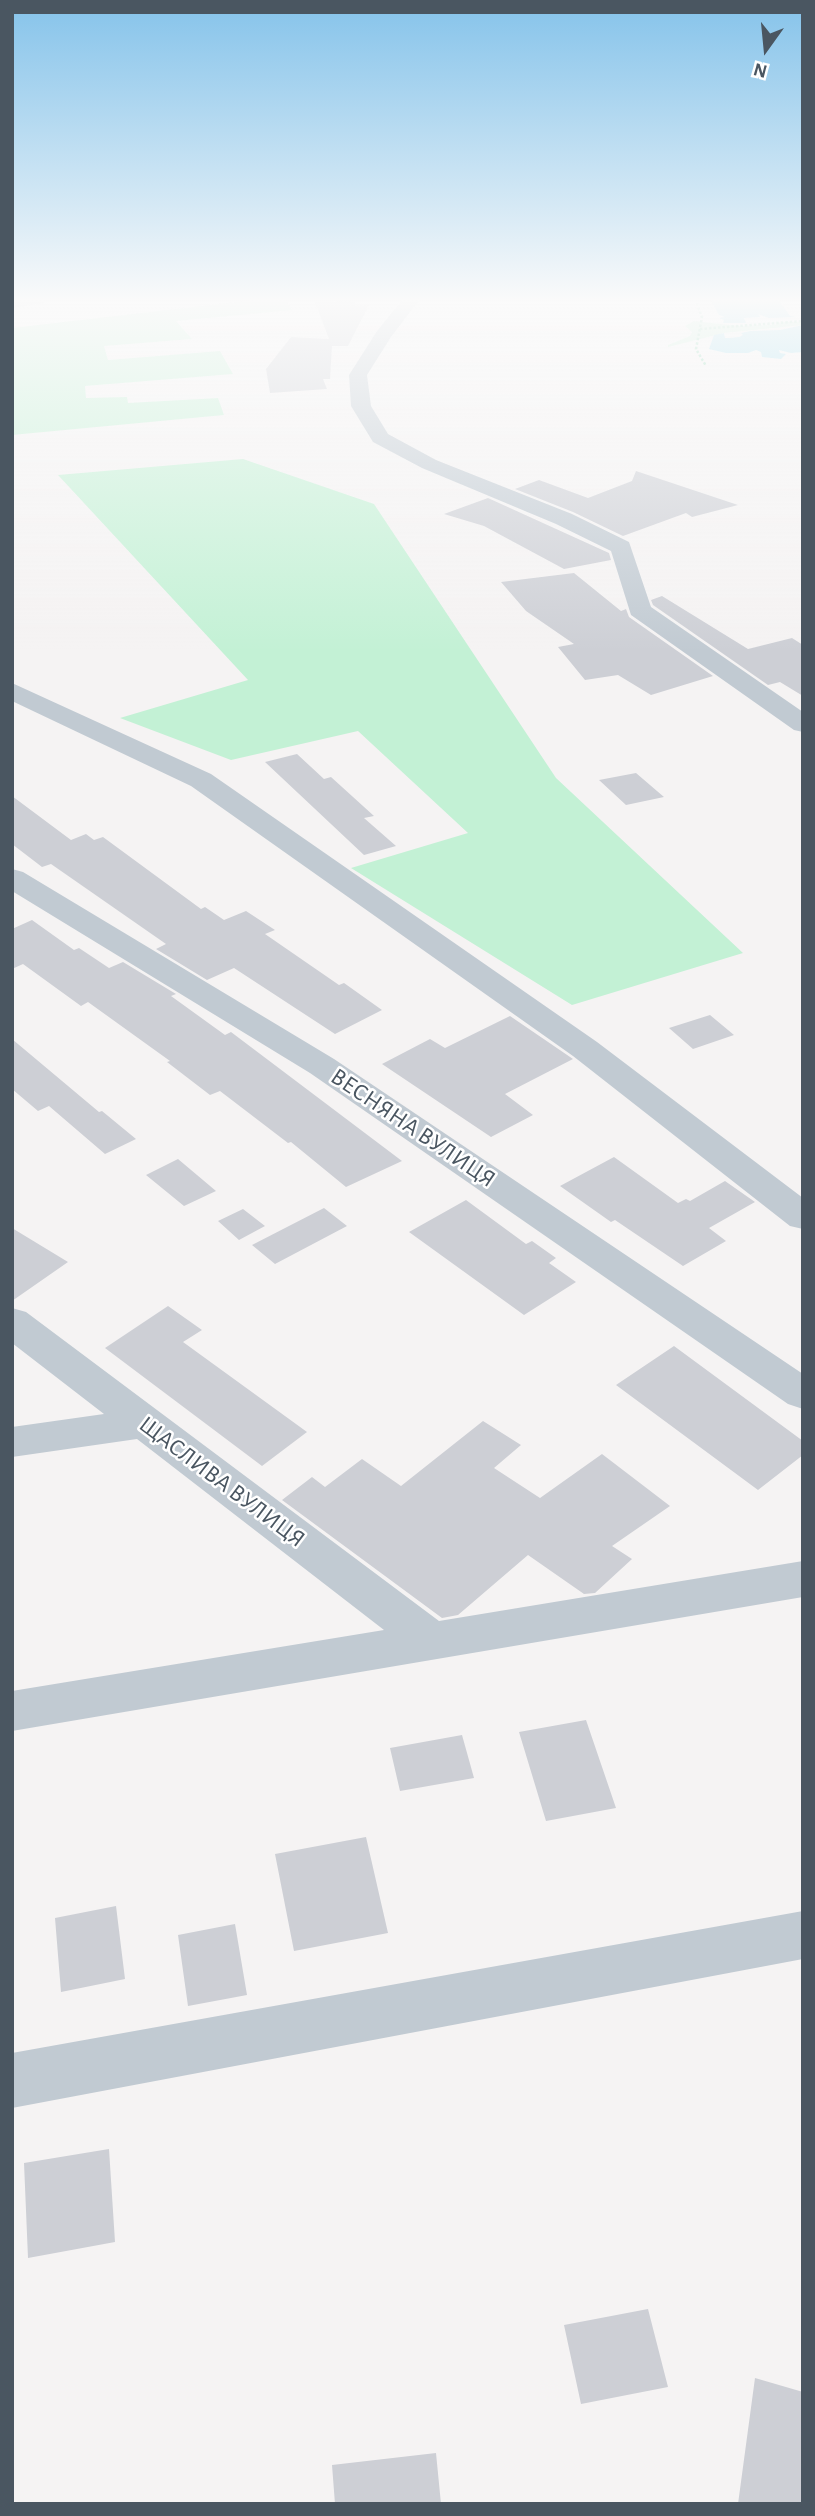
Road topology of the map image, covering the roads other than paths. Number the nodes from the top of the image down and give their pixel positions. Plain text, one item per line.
1 (367, 416) edge
2 (12, 691) edge
3 (803, 724) edge
4 (12, 878) edge
5 (803, 1217) edge
6 (12, 1322) edge
7 (803, 1394) edge
8 (144, 1423) junction
9 (12, 1441) edge
10 (803, 1579) edge
11 (432, 1641) junction
12 (12, 1711) edge
13 (803, 1935) edge
14 (12, 2081) edge

1 - 3 street
2 - 5 street
4 - 7 street, ВЕСНЯНА ВУЛИЦЯ
6 - 8 street, ЩАСЛИВА ВУЛИЦЯ
8 - 9 street
8 - 11 street, ЩАСЛИВА ВУЛИЦЯ
10 - 11 street
11 - 12 street
13 - 14 street

